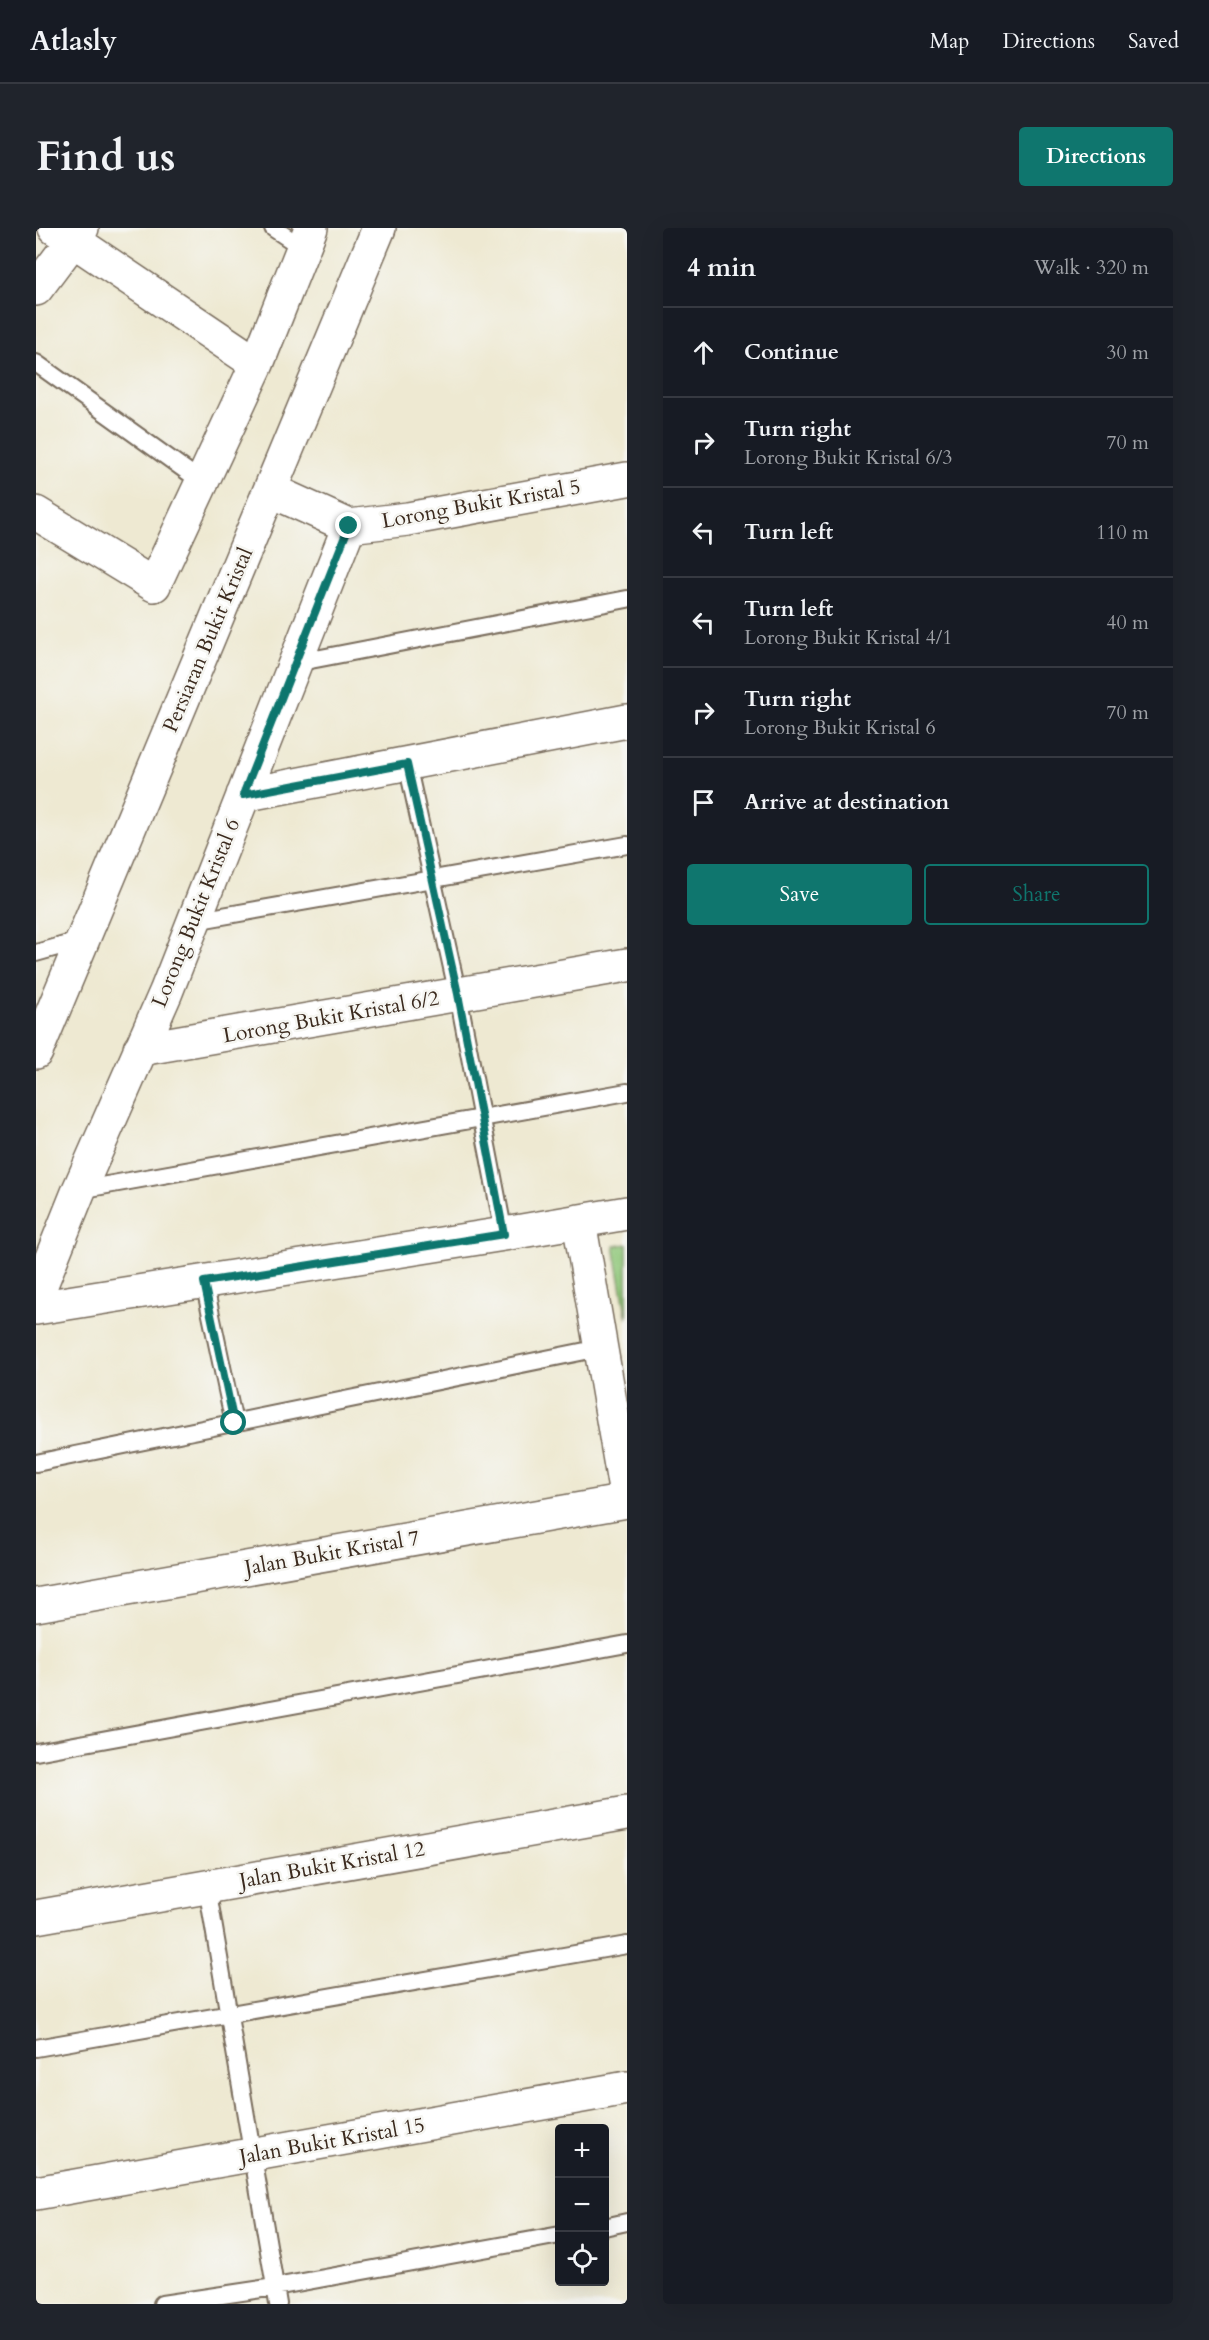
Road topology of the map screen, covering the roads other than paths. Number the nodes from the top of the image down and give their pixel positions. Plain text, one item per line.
1 (273, 228) edge
2 (379, 228) edge
3 (70, 232) edge
4 (307, 238) edge
5 (36, 289) edge
6 (36, 363) edge
7 (257, 364) junction
8 (627, 479) edge
9 (202, 482) junction
10 (270, 490) junction
11 (36, 513) edge
12 (349, 526) junction
13 (627, 599) edge
14 (295, 663) junction
15 (627, 721) edge
16 (407, 764) junction
17 (243, 795) junction
18 (627, 845) edge
19 (433, 879) junction
20 (194, 921) junction
21 (83, 940) junction
22 (36, 953) edge
23 (627, 965) edge
24 (458, 994) junction
25 (141, 1049) junction
26 (36, 1052) edge
27 (627, 1092) edge
28 (481, 1118) junction
29 (79, 1190) junction
30 (627, 1213) edge
31 (579, 1221) junction
32 (504, 1234) junction
33 (204, 1282) junction
34 (36, 1297) edge
35 (36, 1308) edge
36 (600, 1348) junction
37 (234, 1423) junction
38 (36, 1463) edge
39 (627, 1501) edge
40 (36, 1605) edge
41 (627, 1644) edge
42 (36, 1752) edge
43 (627, 1813) edge
44 (207, 1887) junction
45 (36, 1917) edge
46 (627, 1945) edge
47 (229, 2015) junction
48 (36, 2048) edge
49 (627, 2088) edge
50 (252, 2155) junction
51 (36, 2193) edge
52 (627, 2222) edge
53 (609, 2226) edge
54 (555, 2236) edge
55 (274, 2287) junction
56 (162, 2304) edge
57 (278, 2304) edge

1 - 4 lane
2 - 10 street, Persiaran Bukit Kristal
3 - 5 street
3 - 7 street
4 - 7 street
6 - 9 lane
7 - 9 street
8 - 12 street, Lorong Bukit Kristal 5
9 - 11 street
10 - 12 street
10 - 21 street, Persiaran Bukit Kristal
12 - 14 street, Lorong Bukit Kristal 6
13 - 14 lane
14 - 17 street, Lorong Bukit Kristal 6
15 - 16 street
16 - 17 street
16 - 19 lane
17 - 20 street, Lorong Bukit Kristal 6
18 - 19 lane
19 - 20 lane
19 - 24 lane
20 - 25 street, Lorong Bukit Kristal 6
21 - 22 lane
21 - 26 street, Persiaran Bukit Kristal
23 - 24 street, Lorong Bukit Kristal 6/2
24 - 25 street, Lorong Bukit Kristal 6/2
24 - 28 lane
25 - 29 street, Lorong Bukit Kristal 6
27 - 28 lane
28 - 29 lane
28 - 32 lane
29 - 34 street, Lorong Bukit Kristal 6
30 - 31 street
31 - 32 street
31 - 36 street
32 - 33 street
33 - 35 street
33 - 37 lane
36 - 37 lane
36 - 39 street
37 - 38 lane
39 - 40 street, Jalan Bukit Kristal 7
41 - 42 lane
43 - 44 street, Jalan Bukit Kristal 12
44 - 45 street, Jalan Bukit Kristal 12
44 - 47 lane
46 - 47 lane
47 - 48 lane
47 - 50 lane
49 - 50 street, Jalan Bukit Kristal 15
50 - 51 street, Jalan Bukit Kristal 15
50 - 55 lane
52 - 53 lane
54 - 55 lane
55 - 56 lane
55 - 57 lane

